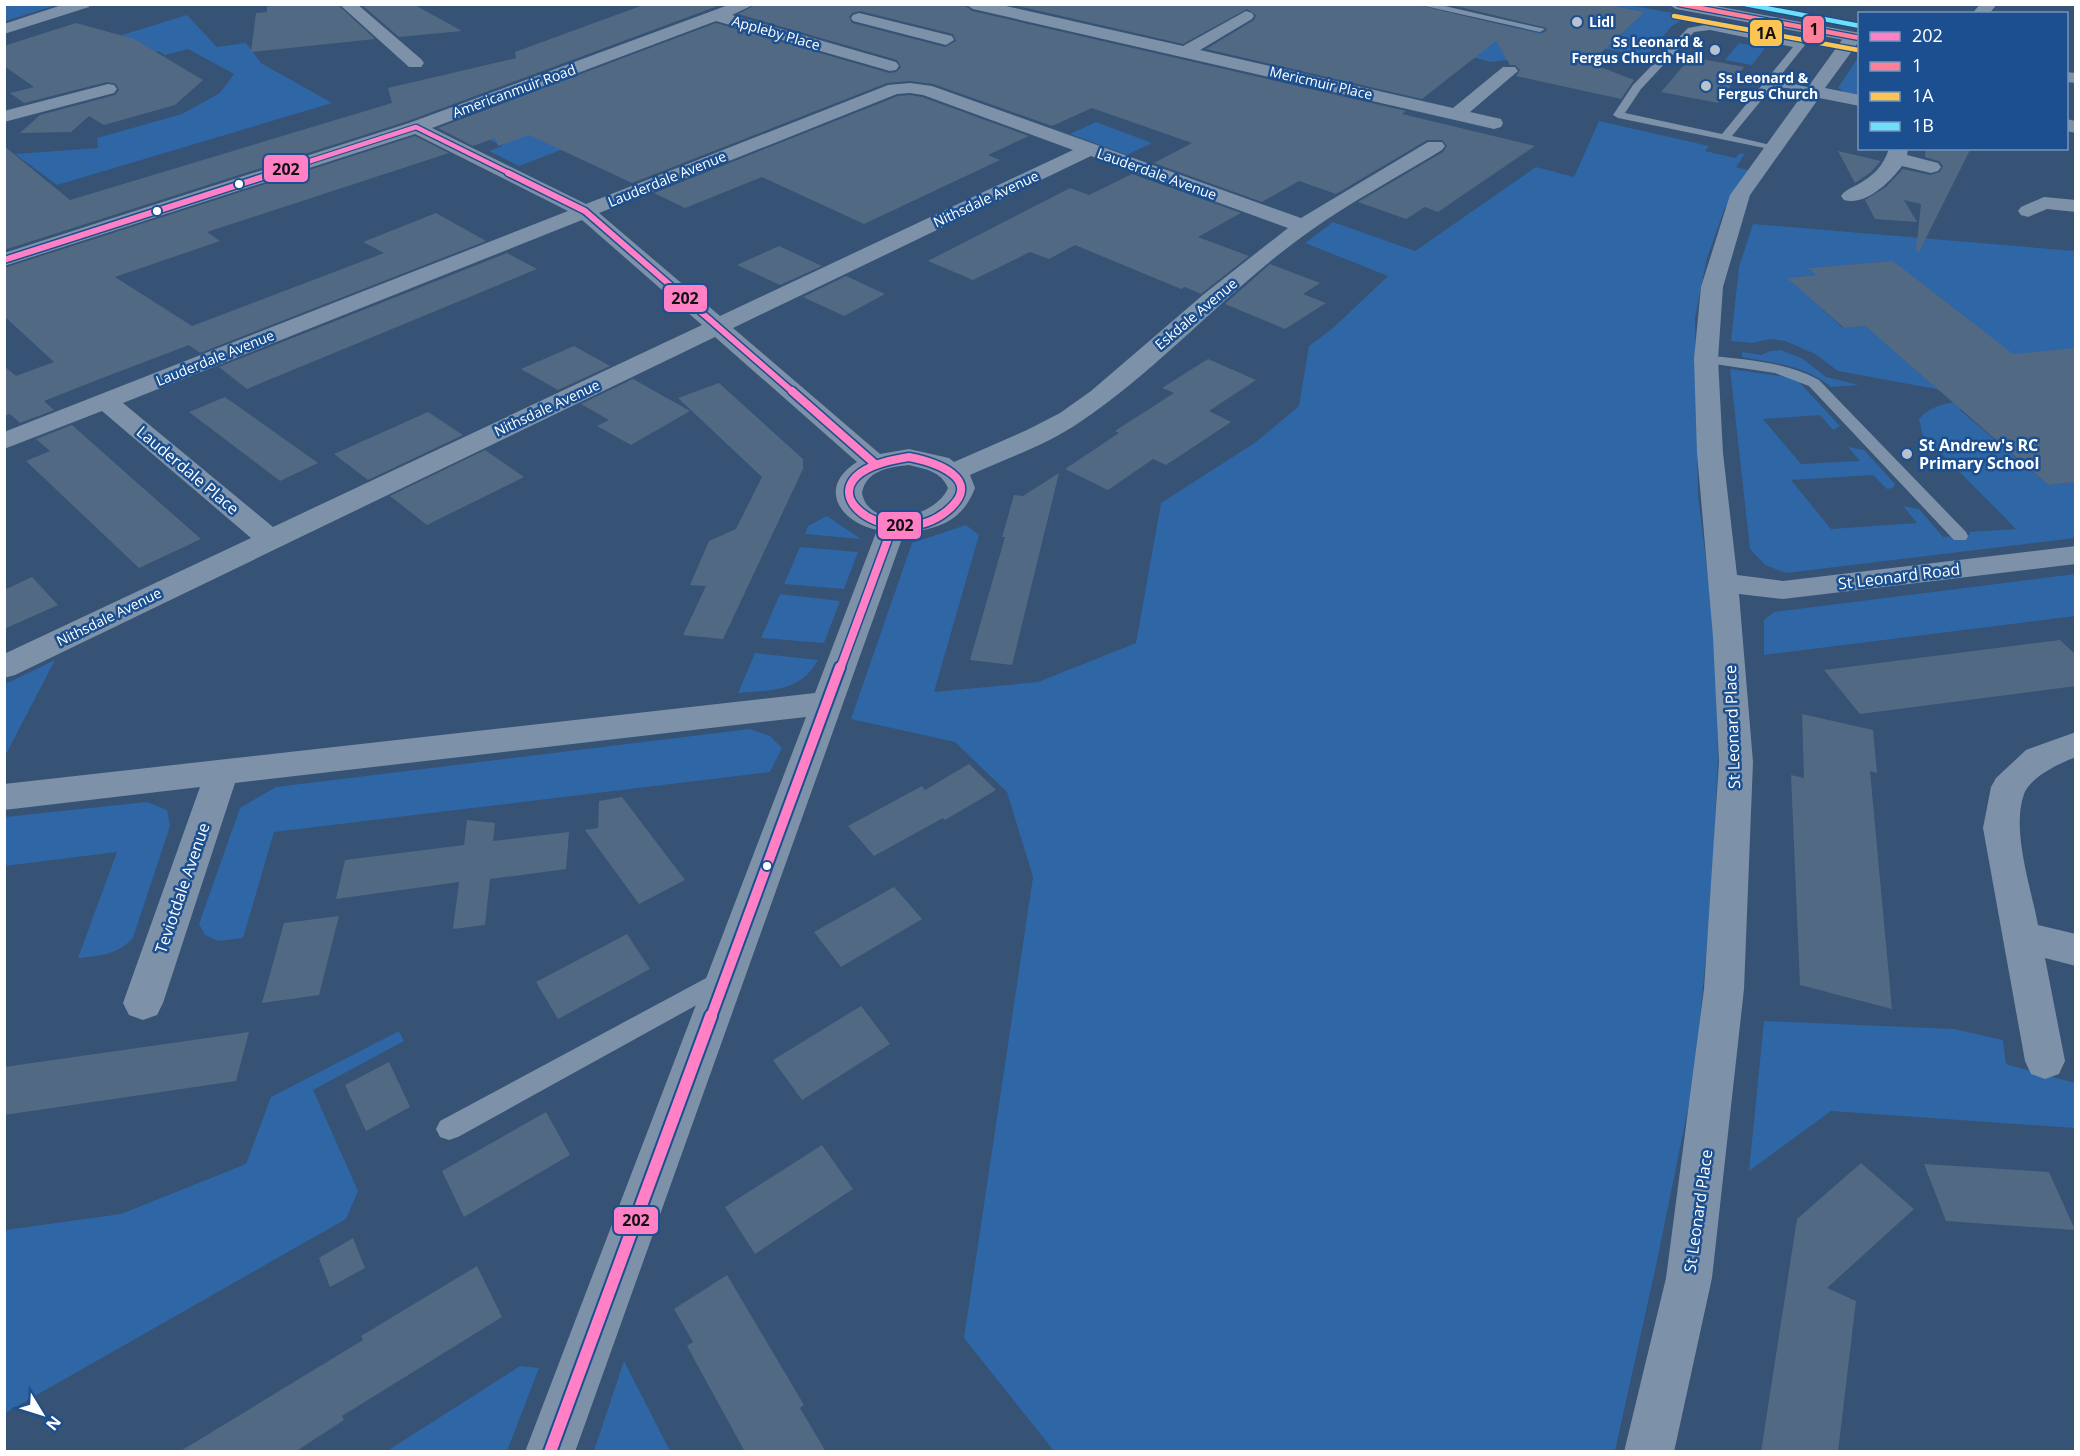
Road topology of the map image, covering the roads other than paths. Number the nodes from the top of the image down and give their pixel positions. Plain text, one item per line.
1 (83, 4) edge
2 (346, 4) edge
3 (747, 4) edge
4 (973, 4) edge
5 (1420, 4) edge
6 (1676, 4) edge
7 (717, 16) junction
8 (1246, 16) dead end
9 (859, 18) dead end
10 (891, 27) junction
11 (4, 29) edge
12 (1540, 29) dead end
13 (1856, 38) edge
14 (946, 40) dead end
15 (835, 51) junction
16 (1186, 51) junction
17 (415, 63) dead end
18 (890, 66) dead end
19 (1509, 71) dead end
20 (1770, 82) junction
21 (108, 89) dead end
22 (1816, 92) junction
23 (1858, 101) edge
24 (1456, 114) junction
25 (4, 117) edge
26 (1494, 123) dead end
27 (416, 127) junction
28 (1725, 138) junction
29 (1435, 146) dead end
30 (1090, 149) junction
31 (1774, 149) junction
32 (1898, 154) edge
33 (1931, 167) dead end
34 (1851, 195) dead end
35 (2076, 206) edge
36 (2028, 211) dead end
37 (585, 212) junction
38 (1303, 226) junction
39 (4, 260) edge
40 (719, 326) junction
41 (1706, 359) junction
42 (105, 401) junction
43 (4, 441) edge
44 (875, 464) junction
45 (953, 472) junction
46 (893, 525) junction
47 (1960, 536) dead end
48 (270, 539) junction
49 (2076, 555) edge
50 (1722, 582) junction
51 (4, 667) edge
52 (827, 703) junction
53 (2076, 744) edge
54 (222, 772) junction
55 (4, 797) edge
56 (2022, 937) junction
57 (2076, 950) edge
58 (726, 977) junction
59 (143, 1003) dead end
60 (2045, 1061) dead end
61 (449, 1129) dead end
62 (550, 1452) edge
63 (1649, 1452) edge

1 - 11 street
2 - 17 street
3 - 7 street, Americanmuir Road
4 - 16 street, Mericmuir Place
5 - 12 lane
6 - 13 street
7 - 15 street, Appleby Place
7 - 27 street, Americanmuir Road
8 - 16 street
9 - 10 street
10 - 14 street
10 - 15 street, Appleby Place
13 - 22 street, St Leonard Place
15 - 18 street, Appleby Place
16 - 24 street, Mericmuir Place
19 - 24 street
20 - 22 lane
20 - 28 lane
20 - 28 lane
21 - 25 street
22 - 23 street
22 - 31 street, St Leonard Place
24 - 26 street, Mericmuir Place
27 - 37 street
27 - 39 street, Americanmuir Road
28 - 31 lane
29 - 38 street, Eskdale Avenue
30 - 37 street, Lauderdale Avenue
30 - 38 street, Lauderdale Avenue
30 - 40 street, Nithsdale Avenue
31 - 41 street, St Leonard Place
32 - 33 street
32 - 34 street
35 - 36 street
37 - 40 street
37 - 42 street, Lauderdale Avenue
38 - 45 street, Eskdale Avenue
40 - 44 street
40 - 48 street, Nithsdale Avenue
41 - 47 lane
41 - 50 street, St Leonard Place
42 - 43 street, Lauderdale Avenue
42 - 48 street, Lauderdale Place
44 - 45 street
44 - 46 street
45 - 46 street
46 - 52 street
48 - 51 street, Nithsdale Avenue
49 - 50 street, St Leonard Road
50 - 63 street, St Leonard Place
52 - 54 street
52 - 58 street
53 - 56 street
54 - 55 street
54 - 59 street, Teviotdale Avenue
56 - 57 street
56 - 60 street
58 - 61 lane
58 - 62 street

